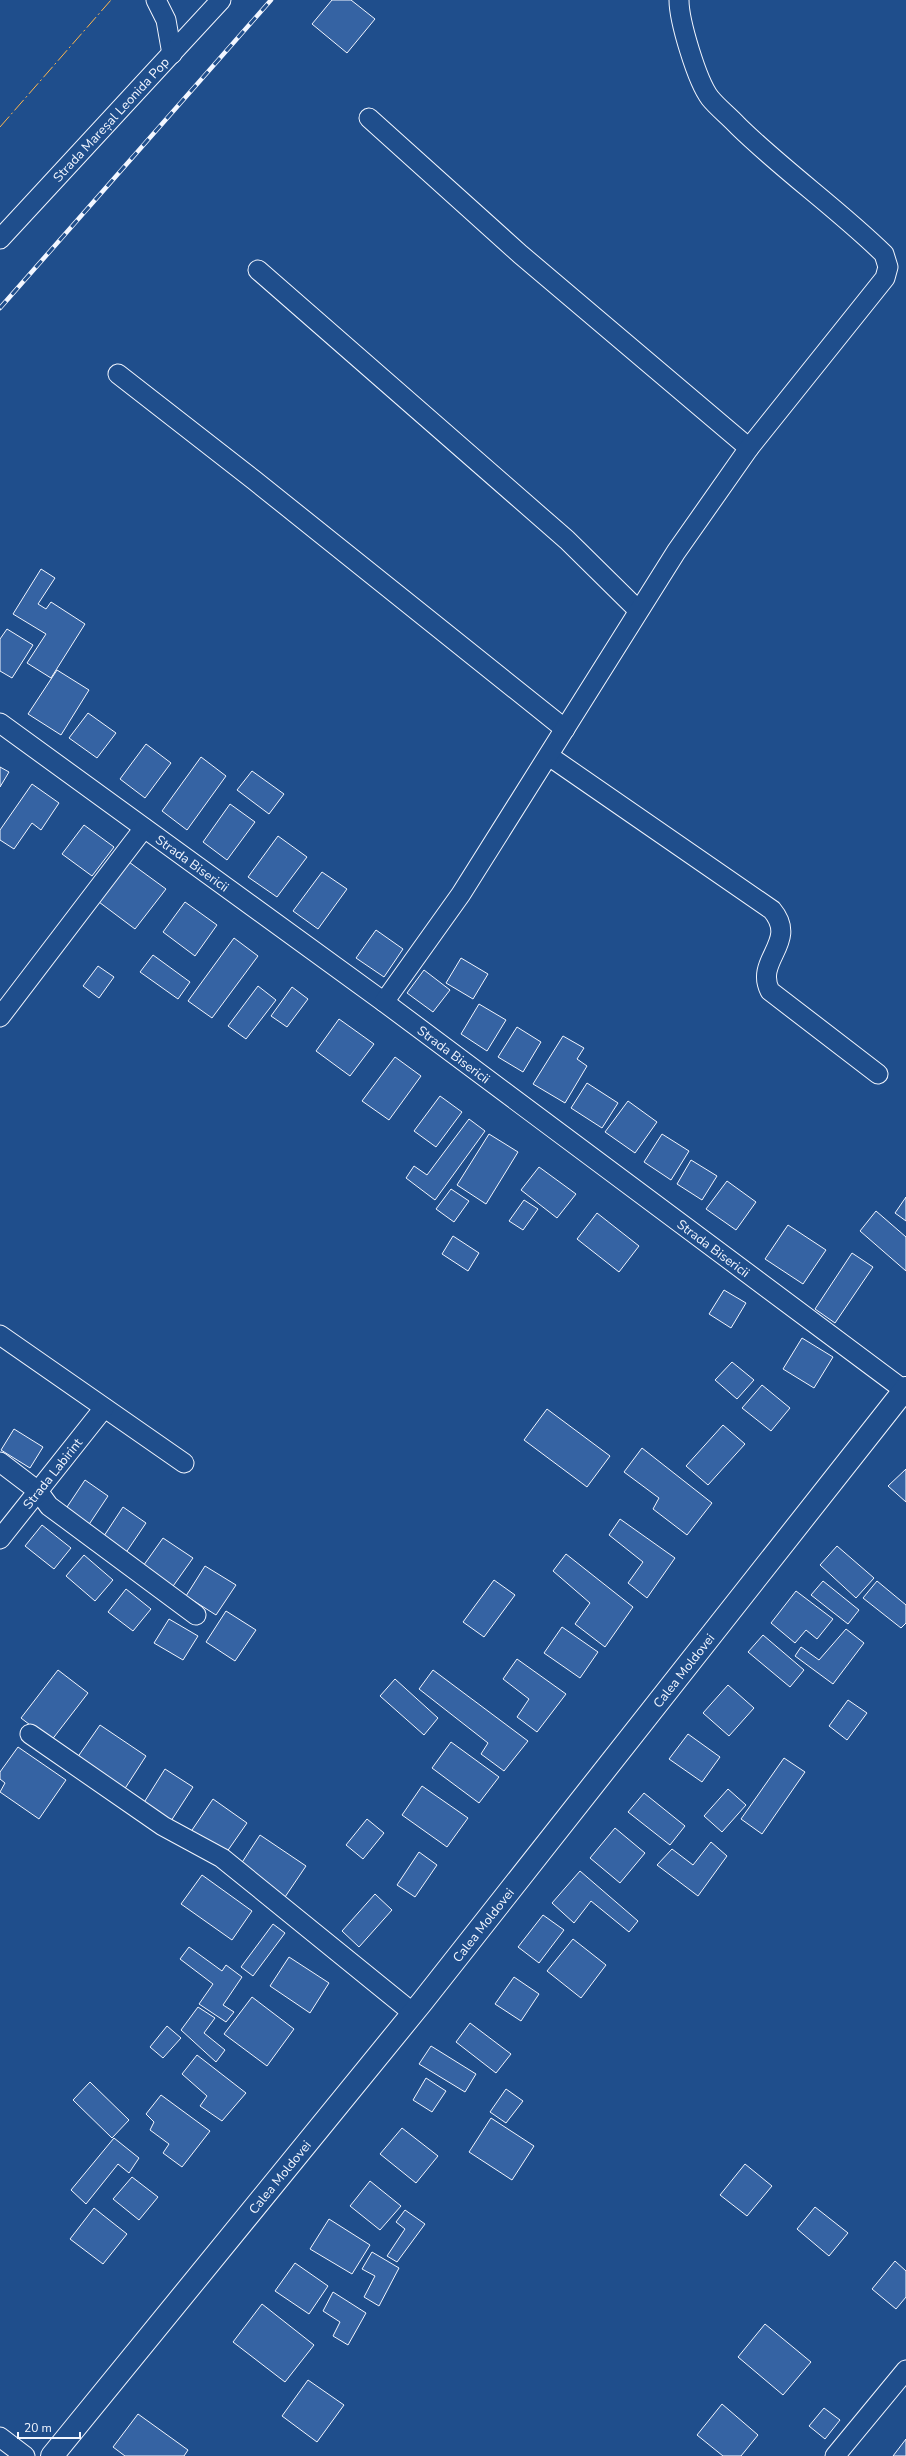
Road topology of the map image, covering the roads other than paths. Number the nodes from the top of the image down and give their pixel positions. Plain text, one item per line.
1 (156, 0) edge
2 (221, 0) edge
3 (679, 0) edge
4 (172, 54) junction
5 (369, 118) dead end
6 (0, 239) edge
7 (258, 270) dead end
8 (118, 374) dead end
9 (749, 448) junction
10 (638, 610) junction
11 (0, 724) edge
12 (565, 729) junction
13 (549, 756) junction
14 (144, 828) junction
15 (384, 1002) junction
16 (0, 1017) edge
17 (878, 1074) dead end
18 (0, 1335) edge
19 (905, 1389) edge
20 (104, 1408) junction
21 (0, 1462) edge
22 (184, 1463) dead end
23 (38, 1492) junction
24 (0, 1539) edge
25 (196, 1615) dead end
26 (30, 1734) dead end
27 (413, 2013) junction
28 (906, 2370) edge
29 (0, 2437) edge
30 (26, 2456) edge
31 (52, 2456) edge
32 (835, 2456) edge

1 - 4 street
2 - 4 street, Strada Mareșal Leonida Pop
3 - 9 street
4 - 6 street, Strada Mareșal Leonida Pop
5 - 9 street
7 - 10 street
8 - 12 street
9 - 10 street
10 - 12 street
11 - 14 street, Strada Bisericii
12 - 13 street
13 - 15 street
13 - 17 street
14 - 15 street, Strada Bisericii
14 - 16 street
15 - 19 street, Strada Bisericii
18 - 20 street
19 - 27 highway, Calea Moldovei
20 - 22 street
20 - 23 street, Strada Labirint
21 - 23 street
23 - 24 street, Strada Labirint
23 - 25 street
26 - 27 street
27 - 31 highway, Calea Moldovei
28 - 32 street
29 - 30 street

